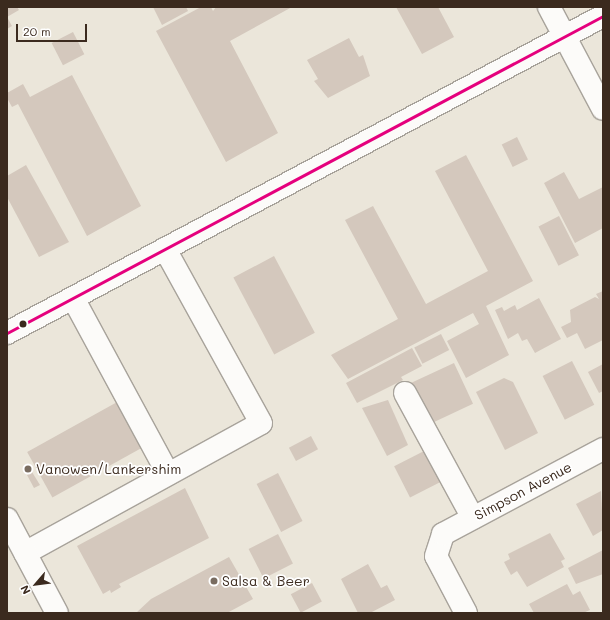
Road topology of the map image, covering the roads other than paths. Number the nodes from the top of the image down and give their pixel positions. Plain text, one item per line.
1 (549, 7) edge
2 (603, 16) edge
3 (565, 37) junction
4 (603, 109) edge
5 (165, 249) junction
6 (73, 298) junction
7 (7, 333) edge
8 (405, 393) dead end
9 (603, 449) edge
10 (168, 474) junction
11 (473, 518) junction
12 (7, 519) edge
13 (26, 554) junction
14 (57, 613) edge
15 (466, 613) edge

1 - 3 main road
2 - 3 main road
3 - 4 main road
3 - 5 main road
5 - 6 main road
5 - 10 main road
6 - 7 main road
6 - 10 main road
8 - 11 main road
9 - 11 main road, Simpson Avenue
10 - 13 main road
11 - 15 main road, Simpson Avenue
12 - 13 main road
13 - 14 main road

